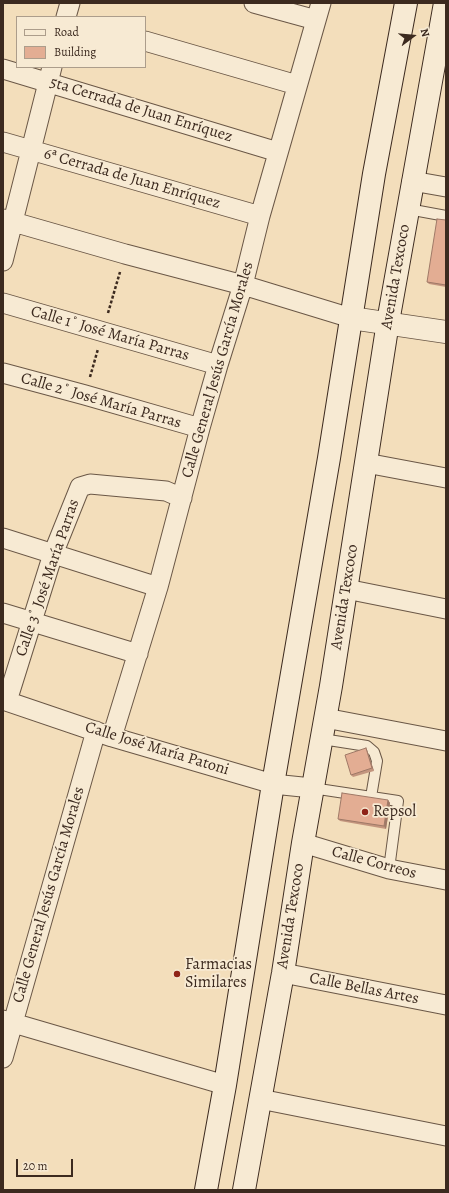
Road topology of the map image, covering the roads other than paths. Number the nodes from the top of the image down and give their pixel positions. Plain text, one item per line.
1 (70, 3) edge
2 (254, 3) edge
3 (406, 3) edge
4 (445, 3) edge
5 (318, 12) edge
6 (66, 16) edge
7 (146, 41) edge
8 (441, 54) edge
9 (3, 69) edge
10 (49, 75) edge
11 (297, 85) junction
12 (3, 142) edge
13 (31, 150) junction
14 (278, 152) junction
15 (412, 181) junction
16 (446, 187) edge
17 (408, 209) junction
18 (260, 216) junction
19 (446, 216) edge
20 (8, 220) edge
21 (3, 261) edge
22 (243, 286) junction
23 (3, 303) edge
24 (351, 318) junction
25 (388, 322) junction
26 (446, 332) edge
27 (218, 365) junction
28 (3, 373) edge
29 (200, 428) junction
30 (366, 463) junction
31 (446, 478) edge
32 (182, 498) junction
33 (3, 538) edge
34 (54, 554) junction
35 (158, 587) junction
36 (346, 589) junction
37 (446, 609) edge
38 (3, 613) edge
39 (32, 622) junction
40 (138, 654) junction
41 (5, 700) edge
42 (325, 718) junction
43 (104, 734) junction
44 (322, 740) junction
45 (446, 741) edge
46 (273, 784) junction
47 (312, 788) junction
48 (371, 797) junction
49 (303, 843) junction
50 (389, 869) junction
51 (446, 880) edge
52 (283, 973) junction
53 (446, 1005) edge
54 (8, 1021) edge
55 (3, 1058) edge
56 (225, 1085) junction
57 (260, 1099) junction
58 (446, 1136) edge
59 (206, 1190) edge
60 (244, 1190) edge

1 - 6 street
2 - 5 street
3 - 24 main road
4 - 8 main road, Avenida Texcoco
5 - 11 street, Calle General Jesús García Morales
7 - 11 street
8 - 15 main road, Avenida Texcoco
9 - 10 street, 5ta Cerrada de Juan Enríquez
10 - 13 street
10 - 14 street, 5ta Cerrada de Juan Enríquez
11 - 14 street, Calle General Jesús García Morales
12 - 13 street, 6ª Cerrada de Juan Enríquez
13 - 18 street, 6ª Cerrada de Juan Enríquez
13 - 20 street
14 - 18 street, Calle General Jesús García Morales
15 - 16 street
15 - 17 main road, Avenida Texcoco
17 - 19 lane
17 - 25 main road, Avenida Texcoco
18 - 22 street, Calle General Jesús García Morales
20 - 21 street
20 - 22 street
22 - 24 street
22 - 27 street, Calle General Jesús García Morales
23 - 27 street, Calle 1˚ José María Parras
24 - 25 main road
24 - 46 main road
25 - 26 main road
25 - 30 main road, Avenida Texcoco
27 - 29 street, Calle General Jesús García Morales
28 - 29 street, Calle 2˚ José María Parras
29 - 32 street, Calle General Jesús García Morales
30 - 31 street
30 - 36 main road, Avenida Texcoco
32 - 34 street, Calle 3˚ José María Parras
32 - 35 street, Calle General Jesús García Morales
33 - 34 street
34 - 35 street
34 - 39 street, Calle 3˚ José María Parras
35 - 40 street, Calle General Jesús García Morales
36 - 37 street
36 - 42 main road, Avenida Texcoco
38 - 39 street
39 - 40 street
39 - 41 street, Calle 3˚ José María Parras
40 - 43 street, Calle General Jesús García Morales
41 - 43 street, Calle José María Patoni
42 - 44 main road, Avenida Texcoco
42 - 45 street
43 - 46 street, Calle José María Patoni
43 - 54 street, Calle General Jesús García Morales
44 - 47 main road, Avenida Texcoco
44 - 48 lane
46 - 47 street, Calle José María Patoni
46 - 56 main road
47 - 48 lane
47 - 49 main road, Avenida Texcoco
48 - 50 lane
49 - 50 street, Calle Correos
49 - 52 main road, Avenida Texcoco
50 - 51 street, Calle Correos
52 - 53 street, Calle Bellas Artes
52 - 57 main road, Avenida Texcoco
54 - 55 street, Calle General Jesús García Morales
54 - 56 street
56 - 59 main road
57 - 58 street
57 - 60 main road, Avenida Texcoco

